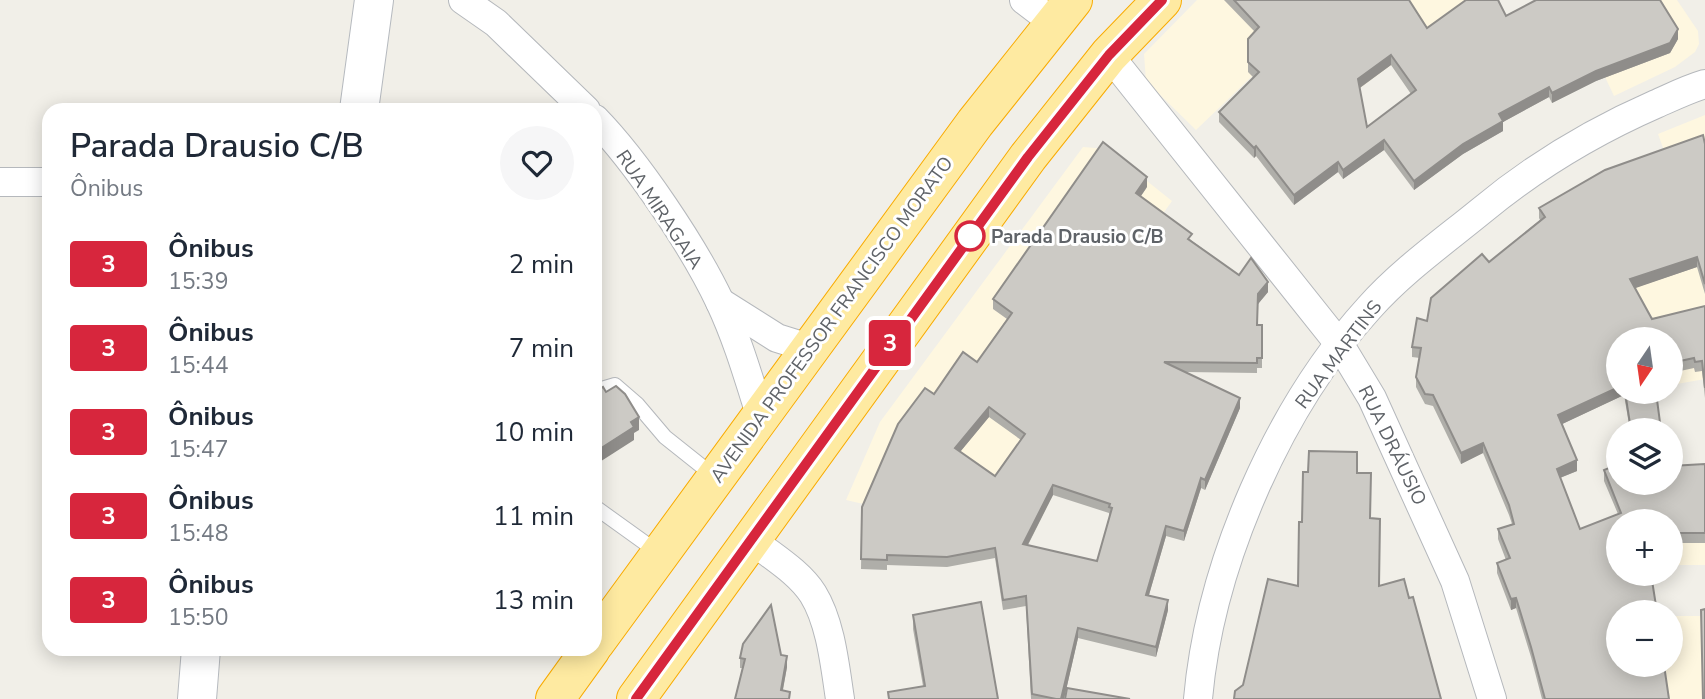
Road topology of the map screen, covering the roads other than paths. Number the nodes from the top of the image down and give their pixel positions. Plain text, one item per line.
1 (374, 0) edge
2 (463, 0) edge
3 (1162, 0) edge
4 (1050, 7) edge
5 (1109, 55) junction
6 (1705, 85) edge
7 (360, 103) edge
8 (579, 103) edge
9 (602, 128) edge
10 (0, 182) edge
11 (42, 182) edge
12 (720, 302) junction
13 (1340, 345) junction
14 (809, 348) junction
15 (602, 389) edge
16 (760, 414) junction
17 (715, 477) junction
18 (602, 512) edge
19 (753, 541) junction
20 (660, 553) junction
21 (602, 633) edge
22 (200, 656) edge
23 (586, 656) edge
24 (197, 699) edge
25 (555, 699) edge
26 (636, 699) edge
27 (840, 699) edge
28 (1198, 699) edge
29 (1492, 699) edge

1 - 7 main road
2 - 8 street
3 - 5 highway
4 - 14 highway, AVENIDA PROFESSOR FRANCISCO MORATO
5 - 13 street, RUA DRÁUSIO
5 - 19 highway
6 - 13 street, RUA MARTINS
9 - 12 street, RUA MIRAGAIA
10 - 11 street
12 - 14 street, RUA MIRAGAIA
12 - 16 street, RUA MIRAGAIA
13 - 28 street, RUA MARTINS
13 - 29 street, RUA DRÁUSIO
14 - 16 highway, AVENIDA PROFESSOR FRANCISCO MORATO
15 - 17 lane
16 - 17 highway, AVENIDA PROFESSOR FRANCISCO MORATO
17 - 20 highway, AVENIDA PROFESSOR FRANCISCO MORATO
18 - 20 lane
19 - 26 highway
19 - 27 street
20 - 21 highway, AVENIDA PROFESSOR FRANCISCO MORATO
22 - 24 main road
23 - 25 highway

